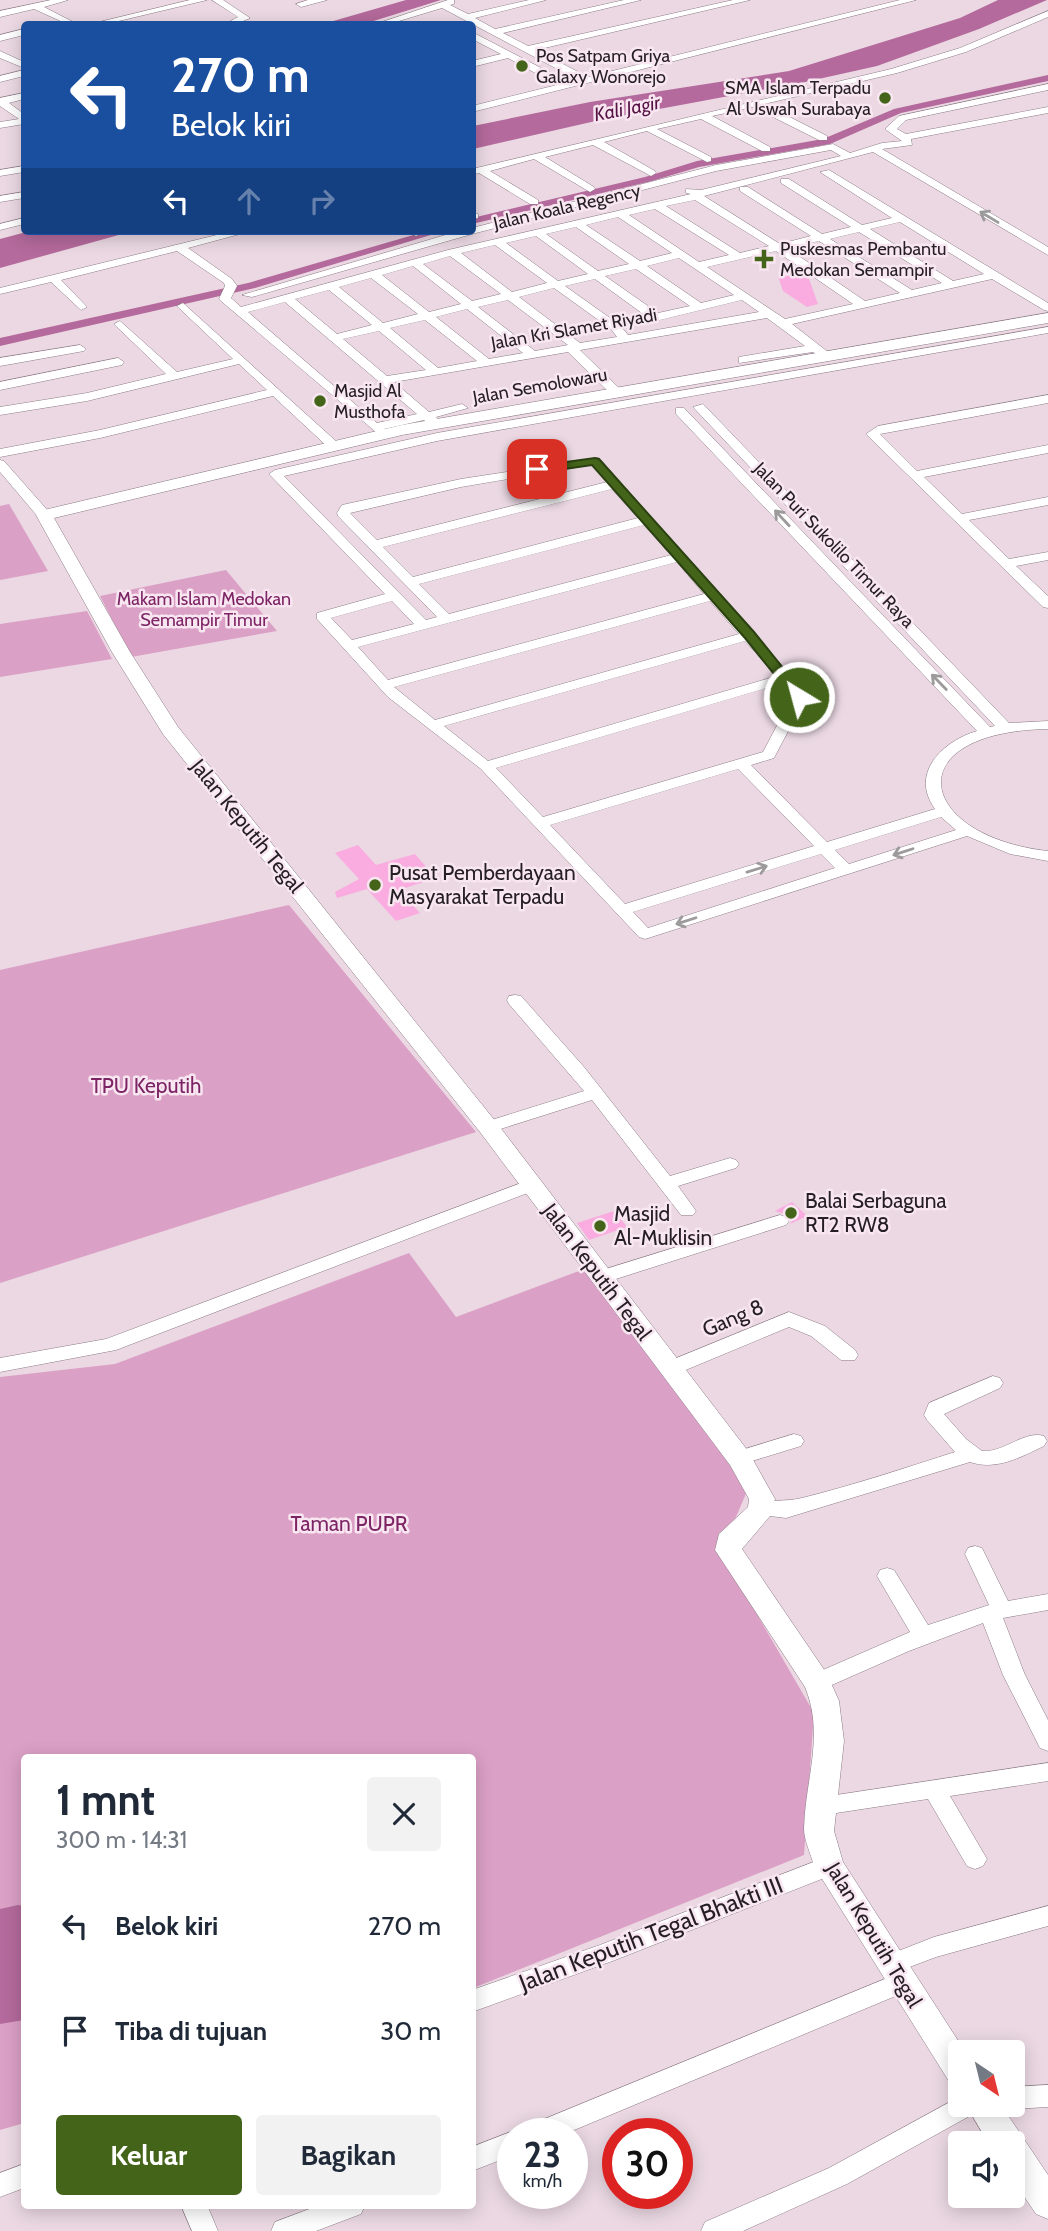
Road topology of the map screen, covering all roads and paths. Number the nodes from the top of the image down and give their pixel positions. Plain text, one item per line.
1 (63, 0) edge
2 (202, 0) edge
3 (217, 0) edge
4 (322, 0) edge
5 (458, 0) edge
6 (541, 0) edge
7 (636, 0) edge
8 (745, 0) edge
9 (911, 0) edge
10 (41, 3) edge
11 (301, 4) dead end
12 (443, 5) junction
13 (428, 10) junction
14 (0, 14) edge
15 (1048, 14) edge
16 (439, 17) dead end
17 (465, 18) junction
18 (65, 21) edge
19 (109, 21) edge
20 (237, 21) edge
21 (391, 21) edge
22 (471, 21) edge
23 (476, 24) edge
24 (493, 32) junction
25 (21, 33) edge
26 (0, 38) edge
27 (476, 39) edge
28 (527, 50) junction
29 (510, 55) junction
30 (2, 56) edge
31 (476, 63) edge
32 (21, 64) edge
33 (554, 64) junction
34 (535, 68) junction
35 (21, 74) edge
36 (0, 79) edge
37 (588, 81) junction
38 (568, 86) junction
39 (1048, 87) edge
40 (21, 97) edge
41 (0, 102) edge
42 (754, 103) junction
43 (476, 109) edge
44 (1048, 110) edge
45 (702, 115) junction
46 (21, 118) edge
47 (21, 121) edge
48 (0, 125) edge
49 (648, 128) junction
50 (905, 137) junction
51 (823, 138) dead end
52 (594, 141) junction
53 (893, 146) junction
54 (766, 149) dead end
55 (876, 150) junction
56 (793, 154) junction
57 (536, 156) junction
58 (850, 157) junction
59 (707, 159) dead end
60 (813, 166) junction
61 (21, 170) edge
62 (477, 171) edge
63 (825, 172) dead end
64 (0, 173) edge
65 (651, 173) dead end
66 (950, 180) junction
67 (673, 181) junction
68 (785, 181) dead end
69 (934, 184) junction
70 (590, 188) dead end
71 (744, 189) dead end
72 (700, 195) junction
73 (21, 196) edge
74 (0, 200) edge
75 (534, 202) dead end
76 (657, 205) junction
77 (619, 213) junction
78 (901, 219) junction
79 (21, 222) edge
80 (577, 223) junction
81 (0, 227) edge
82 (860, 228) junction
83 (476, 230) edge
84 (537, 232) junction
85 (230, 235) edge
86 (458, 235) edge
87 (818, 237) junction
88 (1048, 240) edge
89 (496, 241) junction
90 (777, 247) junction
91 (180, 248) junction
92 (1048, 251) edge
93 (452, 252) junction
94 (679, 255) junction
95 (738, 256) junction
96 (414, 262) junction
97 (636, 265) junction
98 (696, 266) junction
99 (372, 273) junction
100 (595, 275) junction
101 (994, 275) junction
102 (54, 279) junction
103 (552, 284) junction
104 (951, 285) junction
105 (331, 286) junction
106 (0, 291) edge
107 (910, 294) junction
108 (248, 295) dead end
109 (511, 295) junction
110 (741, 297) junction
111 (287, 298) junction
112 (469, 305) junction
113 (863, 305) junction
114 (183, 306) dead end
115 (81, 307) dead end
116 (699, 307) junction
117 (1048, 309) edge
118 (240, 311) junction
119 (768, 314) junction
120 (425, 315) junction
121 (656, 317) junction
122 (1048, 317) edge
123 (783, 323) junction
124 (120, 324) dead end
125 (380, 327) junction
126 (615, 327) junction
127 (1048, 330) edge
128 (334, 338) junction
129 (624, 338) junction
130 (574, 347) junction
131 (80, 349) dead end
132 (819, 352) junction
133 (533, 355) junction
134 (242, 360) junction
135 (743, 360) dead end
136 (0, 362) edge
137 (118, 362) dead end
138 (486, 362) junction
139 (436, 372) junction
140 (175, 376) junction
141 (387, 380) junction
142 (698, 384) junction
143 (0, 386) edge
144 (276, 392) junction
145 (616, 392) junction
146 (642, 394) junction
147 (1048, 399) edge
148 (698, 407) junction
149 (462, 408) dead end
150 (0, 411) edge
151 (680, 411) junction
152 (431, 420) junction
153 (379, 431) junction
154 (334, 446) junction
155 (1048, 449) edge
156 (0, 453) edge
157 (0, 464) edge
158 (914, 475) junction
159 (615, 484) junction
160 (1048, 501) edge
161 (44, 515) junction
162 (959, 518) junction
163 (647, 520) junction
164 (826, 541) junction
165 (806, 543) junction
166 (374, 545) junction
167 (1048, 556) edge
168 (680, 557) junction
169 (1005, 564) junction
170 (410, 582) junction
171 (715, 595) junction
172 (395, 596) junction
173 (1048, 604) edge
174 (446, 619) junction
175 (424, 625) junction
176 (750, 635) junction
177 (349, 645) junction
178 (786, 678) junction
179 (385, 685) junction
180 (432, 724) junction
181 (1048, 725) edge
182 (1004, 727) junction
183 (986, 732) junction
184 (740, 763) junction
185 (486, 766) junction
186 (944, 811) junction
187 (540, 823) junction
188 (968, 831) junction
189 (823, 848) junction
190 (1048, 856) edge
191 (846, 870) junction
192 (622, 910) junction
193 (515, 1000) dead end
194 (595, 1093) junction
195 (488, 1126) junction
196 (730, 1164) dead end
197 (666, 1183) junction
198 (533, 1185) junction
199 (687, 1211) dead end
200 (780, 1221) dead end
201 (600, 1279) junction
202 (848, 1356) dead end
203 (0, 1365) edge
204 (669, 1369) junction
205 (993, 1383) dead end
206 (794, 1441) dead end
207 (1037, 1441) dead end
208 (970, 1455) junction
209 (739, 1458) junction
210 (761, 1509) junction
211 (975, 1554) dead end
212 (887, 1576) dead end
213 (1048, 1602) edge
214 (988, 1613) junction
215 (923, 1634) junction
216 (817, 1682) junction
217 (1048, 1742) edge
218 (1048, 1772) edge
219 (933, 1789) junction
220 (823, 1806) junction
221 (975, 1859) dead end
222 (829, 1866) junction
223 (1048, 1916) edge
224 (896, 1973) junction
225 (476, 2000) edge
226 (948, 2053) edge
227 (1048, 2096) edge
228 (1026, 2097) edge
229 (948, 2115) edge
230 (572, 2118) edge
231 (497, 2149) edge
232 (476, 2157) edge
233 (1025, 2169) edge
234 (21, 2177) edge
235 (0, 2185) edge
236 (1048, 2203) edge
237 (196, 2209) edge
238 (342, 2209) edge
239 (205, 2231) edge
240 (284, 2231) edge
241 (714, 2231) edge

1 - 10 street
2 - 19 street
3 - 20 street
4 - 11 street
5 - 12 street
6 - 17 street
7 - 24 street
8 - 28 street
9 - 37 street
10 - 14 street
10 - 18 street
12 - 13 street
12 - 17 street
13 - 16 street
13 - 21 street
15 - 42 street
17 - 22 street
23 - 24 street
24 - 28 street
25 - 26 street
27 - 29 street
28 - 33 street
29 - 31 street
29 - 34 street
30 - 32 street
33 - 34 street
33 - 37 street
34 - 38 street
35 - 36 street
37 - 38 street
38 - 43 street
39 - 50 street
40 - 41 street
41 - 46 street
42 - 45 street
42 - 51 street
44 - 50 street
45 - 49 street
45 - 54 street
47 - 48 street
49 - 52 street
49 - 59 street
50 - 53 street
52 - 57 street
52 - 65 street
53 - 55 street, Jalan Koala Regency
53 - 66 street
55 - 58 street, Jalan Koala Regency
55 - 69 street
56 - 58 street
56 - 60 street
56 - 67 street
57 - 62 street
57 - 70 street
58 - 60 street, Jalan Koala Regency
60 - 72 street, Jalan Koala Regency
61 - 64 street
62 - 75 street
63 - 78 street
66 - 69 street
66 - 88 street
67 - 72 street
67 - 83 street
68 - 82 street
92 -> 69 street
71 - 87 street
72 - 76 street, Jalan Koala Regency
72 - 90 street
73 - 74 street
76 - 77 street, Jalan Koala Regency
76 - 95 street
77 - 80 street, Jalan Koala Regency
77 - 94 street
78 - 82 street
78 - 101 street
79 - 81 street
80 - 84 street, Jalan Koala Regency
80 - 97 street
82 - 87 street
82 - 104 street
84 - 89 street, Jalan Koala Regency
84 - 100 street
85 - 91 street
86 - 108 street
87 - 90 street
87 - 107 street
89 - 93 street, Jalan Koala Regency
89 - 103 street
90 - 95 street
90 - 113 street
91 - 102 street
91 - 118 street
93 - 96 street, Jalan Koala Regency
93 - 109 street
94 - 97 street
94 - 98 street
95 - 98 street
96 - 99 street, Jalan Koala Regency
96 - 112 street
97 - 100 street
97 - 116 street
98 - 110 street
99 - 105 street, Jalan Koala Regency
99 - 120 street
100 - 103 street
100 - 121 street
101 - 104 street
101 - 117 street
102 - 106 street
102 - 115 street
103 - 109 street
103 - 126 street
104 - 107 street
105 - 111 street, Jalan Koala Regency
105 - 125 street
107 - 113 street
109 - 112 street
109 - 130 street
110 - 116 street
110 - 119 street
111 - 118 street, Jalan Koala Regency
111 - 128 street
112 - 120 street
112 - 133 street
113 - 123 street
114 - 134 street
116 - 121 street
118 - 153 street
119 - 123 street
119 - 129 street, Jalan Kri Slamet Riyadi
120 - 125 street
120 - 138 street
121 - 126 street
122 - 132 main road, Jalan Semolowaru
123 - 132 street
124 - 140 street
125 - 128 street
125 - 139 street
126 - 129 street
127 - 142 street
128 - 141 street
129 - 130 street, Jalan Kri Slamet Riyadi
130 - 133 street, Jalan Kri Slamet Riyadi
130 - 145 street
131 - 136 street
132 - 135 street
132 - 142 main road, Jalan Semolowaru
133 - 138 street, Jalan Kri Slamet Riyadi
134 - 140 street
134 - 144 street
137 - 143 street
138 - 139 street, Jalan Kri Slamet Riyadi
139 - 141 street, Jalan Kri Slamet Riyadi
140 - 150 street
141 - 152 street
142 - 146 main road, Jalan Semolowaru
142 - 148 street
144 - 154 street
144 - 156 street
145 - 146 main road, Jalan Semolowaru
145 - 152 main road, Jalan Semolowaru
146 - 151 street, Jalan Puri Sukolilo Timur Raya
146 - 172 street
147 - 158 street
148 - 151 street
148 - 164 street, Jalan Puri Sukolilo Timur Raya
149 - 152 street
165 -> 151 street, Jalan Puri Sukolilo Timur Raya
152 - 153 main road, Jalan Semolowaru
153 - 154 main road, Jalan Semolowaru
154 - 161 main road, Jalan Semolowaru
155 - 158 street
157 - 161 street
158 - 162 street
159 - 163 street
159 - 166 street
159 - 166 street
160 - 162 street
161 - 195 main road, Jalan Keputih Tegal
162 - 169 street
163 - 168 street
163 - 170 street
164 - 165 street
164 - 182 street, Jalan Puri Sukolilo Timur Raya
183 -> 165 street, Jalan Puri Sukolilo Timur Raya
166 - 170 street
167 - 169 street
168 - 171 street
168 - 174 street
169 - 173 street
170 - 174 street
171 - 176 street
171 - 179 street
172 - 175 street
172 - 177 street
174 - 175 street
175 - 177 street
176 - 178 street
176 - 180 street
177 - 179 street
178 - 184 street
178 - 185 street
179 - 180 street
180 - 185 street
181 - 182 street
182 - 183 street
183 - 186 street
184 - 187 street
184 - 189 street
185 - 187 street
186 - 188 street
186 - 189 street
187 - 192 street
188 - 190 street
188 -> 191 street
189 - 191 street
192 -> 189 street
191 -> 192 street
193 - 194 street
194 - 195 street
194 - 197 street
195 - 198 main road, Jalan Keputih Tegal
196 - 197 street
197 - 199 street
198 - 201 main road, Jalan Keputih Tegal
198 - 203 street
200 - 201 street
201 - 204 main road, Jalan Keputih Tegal
202 - 204 street, Gang 8
204 - 209 main road, Jalan Keputih Tegal
205 - 208 street
206 - 209 street
207 - 208 street
208 - 210 street
209 - 210 main road, Jalan Keputih Tegal
210 - 216 main road, Jalan Keputih Tegal
211 - 214 street
212 - 215 street
213 - 214 street
214 - 215 street
214 - 217 street
215 - 216 street
216 - 220 main road, Jalan Keputih Tegal
218 - 219 street
219 - 220 street
219 - 221 street
220 - 222 main road, Jalan Keputih Tegal
222 - 224 main road, Jalan Keputih Tegal
222 - 225 street, Jalan Keputih Tegal Bhakti III
223 - 224 street
224 - 226 main road, Jalan Keputih Tegal
224 - 230 street
227 - 228 street
229 - 241 street
231 - 232 street
233 - 236 main road
234 - 235 street
237 - 239 street
238 - 240 street

